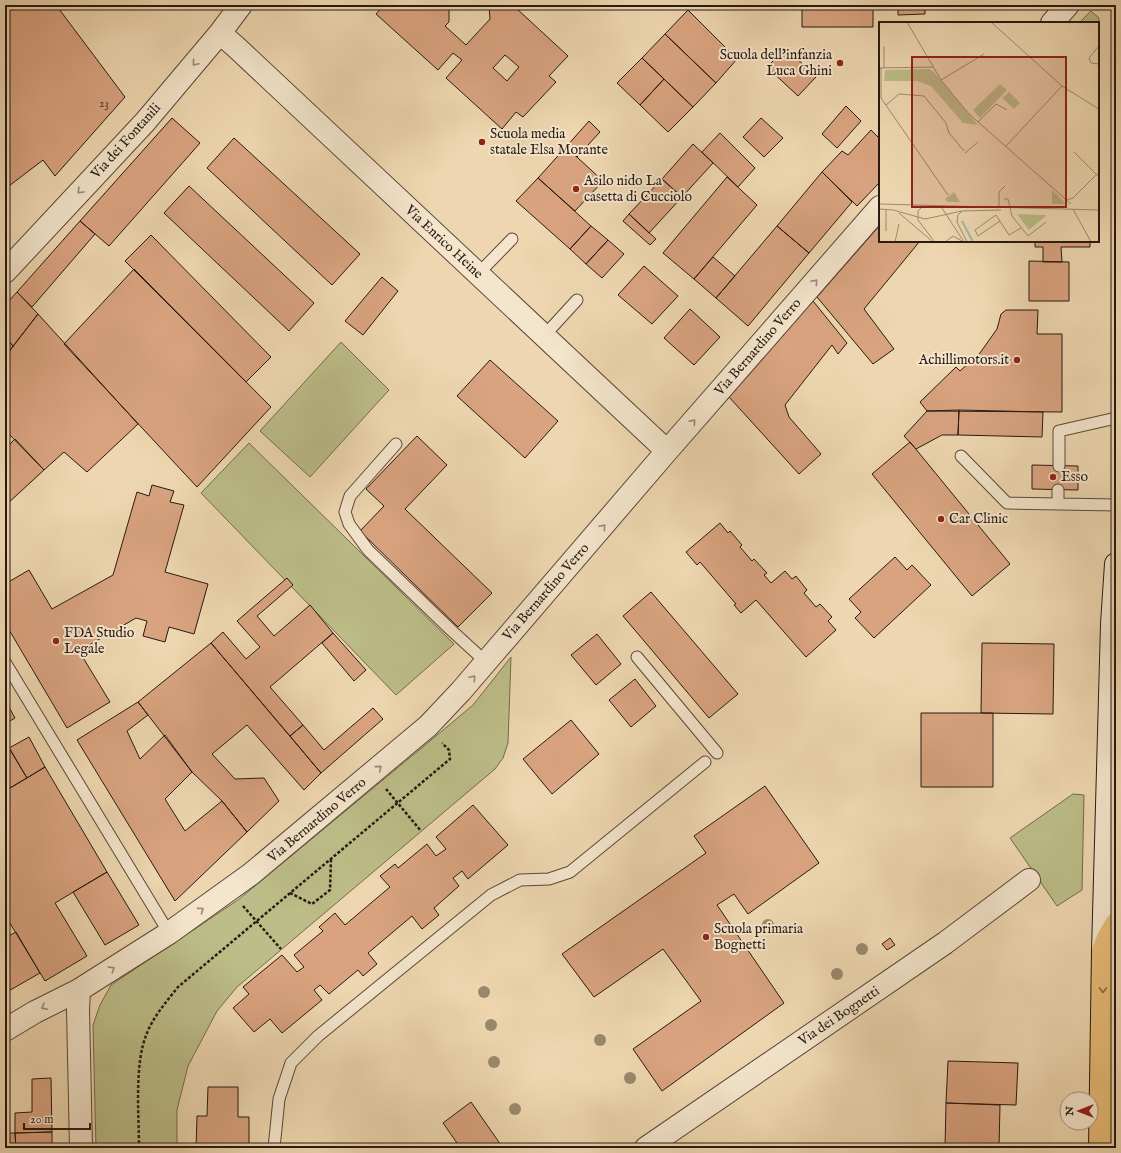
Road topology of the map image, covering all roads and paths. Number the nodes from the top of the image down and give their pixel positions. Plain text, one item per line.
1 (241, 5) edge
2 (220, 33) junction
3 (879, 208) edge
4 (512, 239) dead end
5 (5, 272) edge
6 (478, 274) junction
7 (577, 300) dead end
8 (544, 336) junction
9 (1116, 418) edge
10 (396, 444) dead end
11 (667, 451) junction
12 (961, 456) dead end
13 (1059, 466) dead end
14 (1058, 490) dead end
15 (1058, 504) junction
16 (1116, 505) edge
17 (1116, 564) edge
18 (637, 657) dead end
19 (5, 662) edge
20 (486, 662) junction
21 (440, 741) dead end
22 (717, 753) dead end
23 (705, 762) dead end
24 (385, 788) dead end
25 (398, 803) junction
26 (421, 831) dead end
27 (331, 859) junction
28 (1029, 880) dead end
29 (230, 890) junction
30 (290, 893) junction
31 (257, 921) junction
32 (1116, 924) edge
33 (170, 933) junction
34 (282, 949) dead end
35 (1103, 951) junction
36 (79, 990) junction
37 (5, 1030) edge
38 (1102, 1059) junction
39 (1116, 1078) edge
40 (81, 1148) edge
41 (139, 1148) edge
42 (274, 1148) edge
43 (646, 1148) edge
44 (1100, 1148) edge

1 - 2 street, Via dei Fontanili
2 -> 5 street, Via dei Fontanili
2 - 6 street, Via Enrico Heine
11 -> 3 street, Via Bernardino Verro
4 - 6 lane
6 - 8 street, Via Enrico Heine
7 - 8 lane
8 - 11 street, Via Enrico Heine
9 - 13 lane
10 - 20 lane
20 -> 11 street, Via Bernardino Verro
12 - 15 lane
14 - 15 lane
15 - 16 lane
17 - 35 street
18 - 22 lane
19 - 33 lane
29 -> 20 street, Via Bernardino Verro
21 - 25 path
23 - 42 lane
24 - 25 path
25 - 26 path
25 - 27 path
27 - 30 path
27 - 30 path
28 - 43 street, Via dei Bognetti
29 - 31 path
33 -> 29 street, Via Bernardino Verro
30 - 31 path
31 - 34 path
31 - 41 path
32 - 35 main road
36 -> 33 street, Via Bernardino Verro
35 -> 38 main road
36 -> 37 street, Via Bernardino Verro
36 - 40 street
38 - 39 main road
38 - 44 main road

